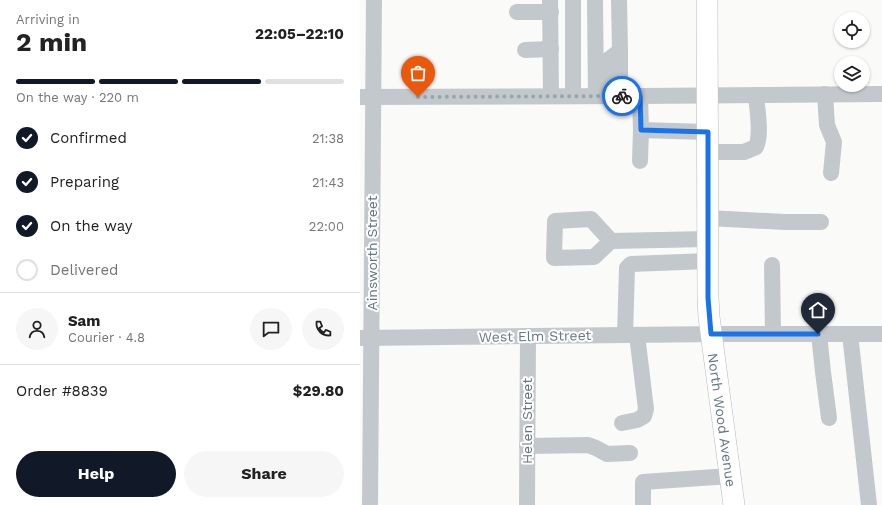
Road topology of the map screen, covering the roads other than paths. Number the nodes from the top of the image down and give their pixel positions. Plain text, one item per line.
1 (374, 0) edge
2 (573, 0) edge
3 (595, 0) edge
4 (619, 0) edge
5 (707, 0) edge
6 (550, 6) edge
7 (517, 12) dead end
8 (551, 49) junction
9 (525, 50) dead end
10 (825, 94) junction
11 (882, 94) edge
12 (756, 95) junction
13 (551, 96) junction
14 (573, 96) junction
15 (608, 96) junction
16 (640, 96) junction
17 (707, 96) junction
18 (367, 97) edge
19 (641, 130) junction
20 (708, 142) junction
21 (640, 160) dead end
22 (831, 173) dead end
23 (708, 218) junction
24 (821, 222) dead end
25 (708, 239) junction
26 (611, 241) dead end
27 (708, 261) junction
28 (772, 265) dead end
29 (711, 334) junction
30 (773, 334) junction
31 (818, 334) junction
32 (850, 334) junction
33 (882, 334) edge
34 (631, 335) junction
35 (528, 336) junction
36 (366, 338) edge
37 (829, 418) dead end
38 (622, 423) dead end
39 (527, 446) junction
40 (630, 453) dead end
41 (730, 476) junction
42 (370, 505) edge
43 (527, 505) edge
44 (643, 505) edge
45 (734, 505) edge
46 (869, 505) edge

1 - 18 street, Ainsworth Street
2 - 14 street
3 - 15 street
4 - 15 street
5 - 17 main road, North Wood Avenue
6 - 7 street
6 - 8 street
8 - 9 street
8 - 13 street
10 - 11 street
10 - 12 street
10 - 22 street
12 - 17 street
12 - 20 street
13 - 14 street
13 - 18 street
14 - 15 street
15 - 16 street
16 - 17 street
16 - 19 street
17 - 20 main road, North Wood Avenue
18 - 36 street, Ainsworth Street
19 - 20 street
19 - 21 street
20 - 23 main road, North Wood Avenue
23 - 24 street
23 - 25 main road, North Wood Avenue
25 - 26 street
25 - 27 main road, North Wood Avenue
27 - 29 main road, North Wood Avenue
27 - 34 street
28 - 30 street
29 - 30 street, West Elm Street
29 - 34 street, West Elm Street
29 - 41 main road, North Wood Avenue
30 - 31 street, West Elm Street
31 - 32 street, West Elm Street
31 - 37 street
32 - 33 street, West Elm Street
32 - 46 street
34 - 35 street, West Elm Street
34 - 38 street
35 - 36 street, West Elm Street
35 - 39 street, Helen Street
36 - 42 street, Ainsworth Street
39 - 40 street
39 - 43 street, Helen Street
41 - 44 street
41 - 45 main road, North Wood Avenue

